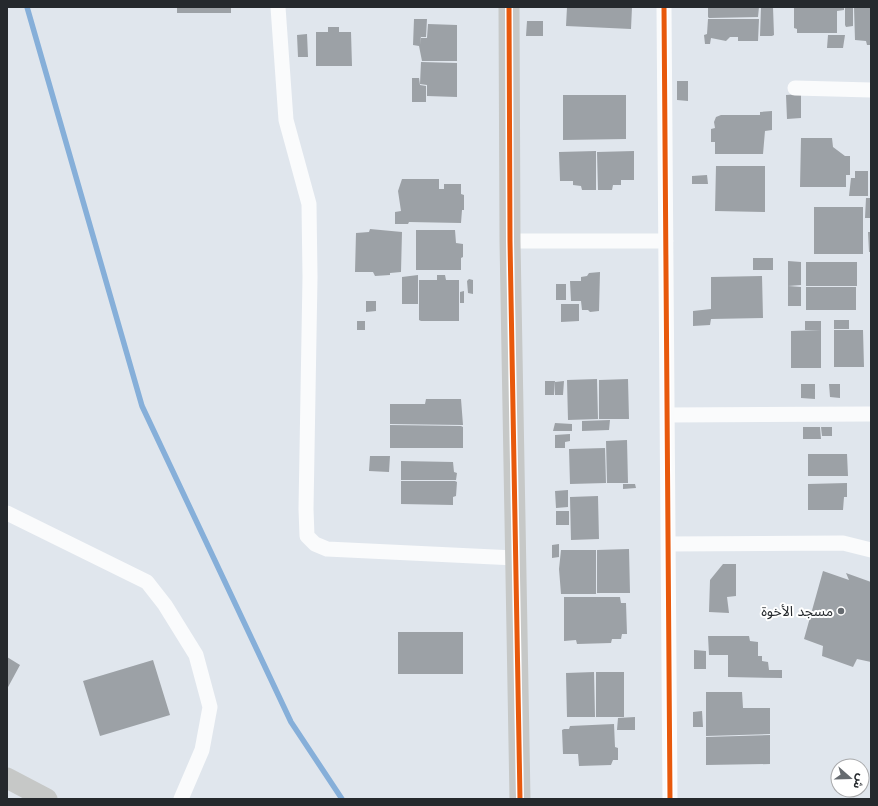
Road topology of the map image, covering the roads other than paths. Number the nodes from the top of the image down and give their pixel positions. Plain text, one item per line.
1 (278, 7) edge
2 (509, 7) edge
3 (664, 7) edge
4 (795, 88) dead end
5 (871, 90) edge
6 (666, 241) junction
7 (510, 242) junction
8 (871, 414) edge
9 (667, 415) junction
10 (7, 513) edge
11 (668, 544) junction
12 (871, 550) edge
13 (516, 558) junction
14 (7, 778) edge
15 (47, 799) edge
16 (181, 799) edge
17 (520, 799) edge
18 (670, 799) edge

1 - 13 street
2 - 7 street
3 - 6 street
4 - 5 street
6 - 7 street
6 - 9 street
7 - 13 street
8 - 9 street
9 - 11 street
10 - 16 street
11 - 12 street
11 - 18 street
13 - 17 street
14 - 15 street

